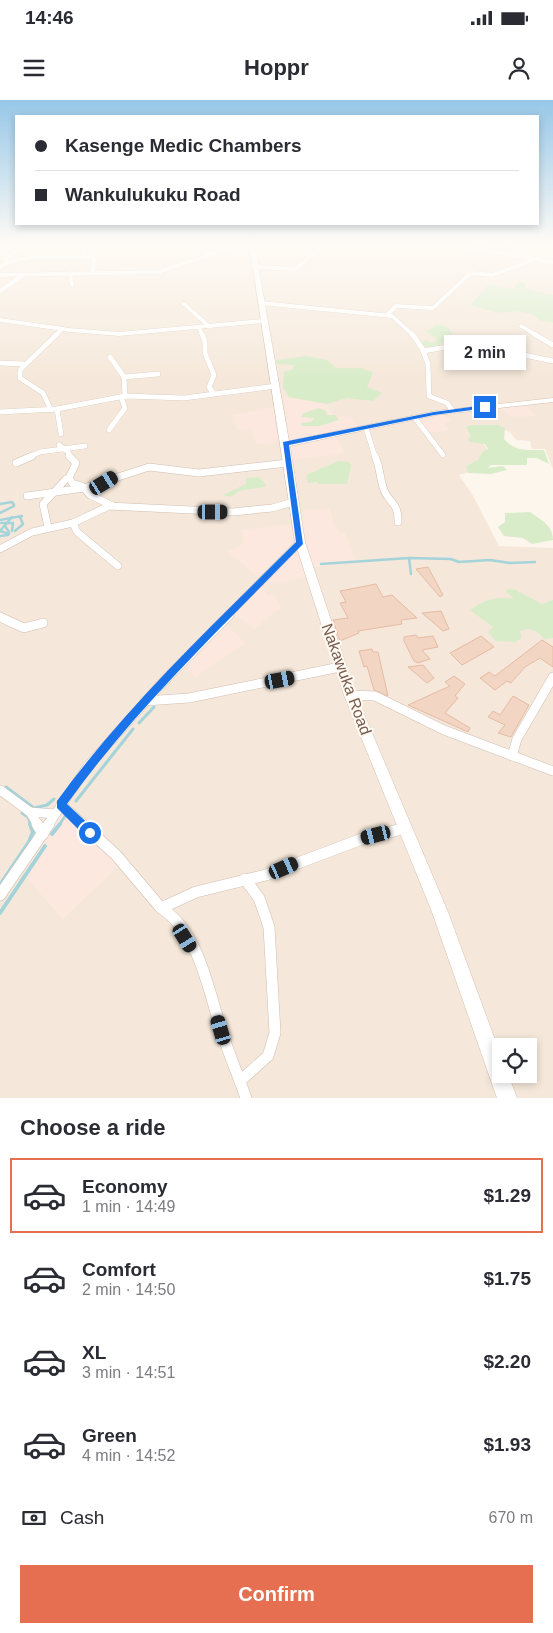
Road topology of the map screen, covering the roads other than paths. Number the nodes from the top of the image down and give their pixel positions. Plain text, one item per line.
1 (258, 289) edge
2 (454, 289) edge
3 (261, 303) junction
4 (184, 304) dead end
5 (388, 314) junction
6 (0, 320) edge
7 (7, 321) junction
8 (263, 321) junction
9 (210, 326) junction
10 (521, 326) dead end
11 (1, 327) edge
12 (199, 327) junction
13 (62, 329) junction
14 (553, 345) edge
15 (423, 351) junction
16 (110, 357) dead end
17 (553, 361) edge
18 (0, 363) edge
19 (24, 364) junction
20 (158, 374) dead end
21 (124, 377) junction
22 (276, 386) junction
23 (213, 393) junction
24 (123, 396) junction
25 (553, 400) edge
26 (54, 410) junction
27 (453, 411) junction
28 (0, 412) edge
29 (414, 418) junction
30 (366, 428) junction
31 (109, 430) dead end
32 (61, 434) dead end
33 (285, 444) junction
34 (59, 445) dead end
35 (85, 446) dead end
36 (443, 455) dead end
37 (16, 464) dead end
38 (288, 464) junction
39 (66, 479) dead end
40 (84, 488) junction
41 (53, 492) junction
42 (27, 496) dead end
43 (294, 502) junction
44 (113, 506) junction
45 (398, 522) dead end
46 (73, 523) junction
47 (48, 527) junction
48 (300, 542) junction
49 (0, 549) edge
50 (118, 566) dead end
51 (0, 617) edge
52 (43, 623) dead end
53 (340, 667) junction
54 (553, 677) edge
55 (350, 695) junction
56 (145, 701) junction
57 (512, 756) junction
58 (553, 771) edge
59 (0, 790) edge
60 (58, 809) junction
61 (30, 812) junction
62 (406, 828) junction
63 (43, 834) junction
64 (245, 879) junction
65 (0, 896) edge
66 (160, 908) junction
67 (240, 1080) junction
68 (246, 1098) edge
69 (508, 1098) edge

1 - 3 main road, Nakawuka Road
2 - 5 street
3 - 5 street
3 - 8 main road, Nakawuka Road
4 - 9 street
5 - 15 street
6 - 7 street
7 - 11 street
7 - 13 street
8 - 9 street
8 - 22 main road, Nakawuka Road
9 - 12 street
10 - 14 street
12 - 13 street
12 - 23 street
13 - 19 street
15 - 17 street
15 - 27 street
16 - 21 street
18 - 19 street
19 - 26 street
20 - 21 street
21 - 24 street
22 - 23 street
22 - 33 main road, Nakawuka Road
23 - 24 street
24 - 26 street
24 - 31 street
25 - 27 main road
26 - 28 street
26 - 32 street
27 - 29 main road
29 - 30 main road
29 - 36 street
30 - 33 main road
30 - 45 street
33 - 38 main road, Nakawuka Road
34 - 40 street
35 - 37 street
38 - 40 street
38 - 43 main road, Nakawuka Road
39 - 41 street
40 - 41 street
40 - 44 street
41 - 42 street
41 - 47 street
43 - 44 street
43 - 48 main road, Nakawuka Road
44 - 46 street
46 - 47 street
46 - 50 street
47 - 49 street
48 - 53 main road, Nakawuka Road
48 - 56 street
51 - 52 street
53 - 55 main road, Nakawuka Road
53 - 56 street
54 - 57 street
55 - 57 street
55 - 62 main road, Nakawuka Road
56 - 60 street
57 - 58 street
59 - 61 street
60 - 61 street
60 - 63 street
60 - 66 street
61 - 63 street
62 - 64 street
62 - 69 main road, Nakawuka Road
63 - 65 street
64 - 66 street
64 - 67 street
66 - 67 street
67 - 68 street

